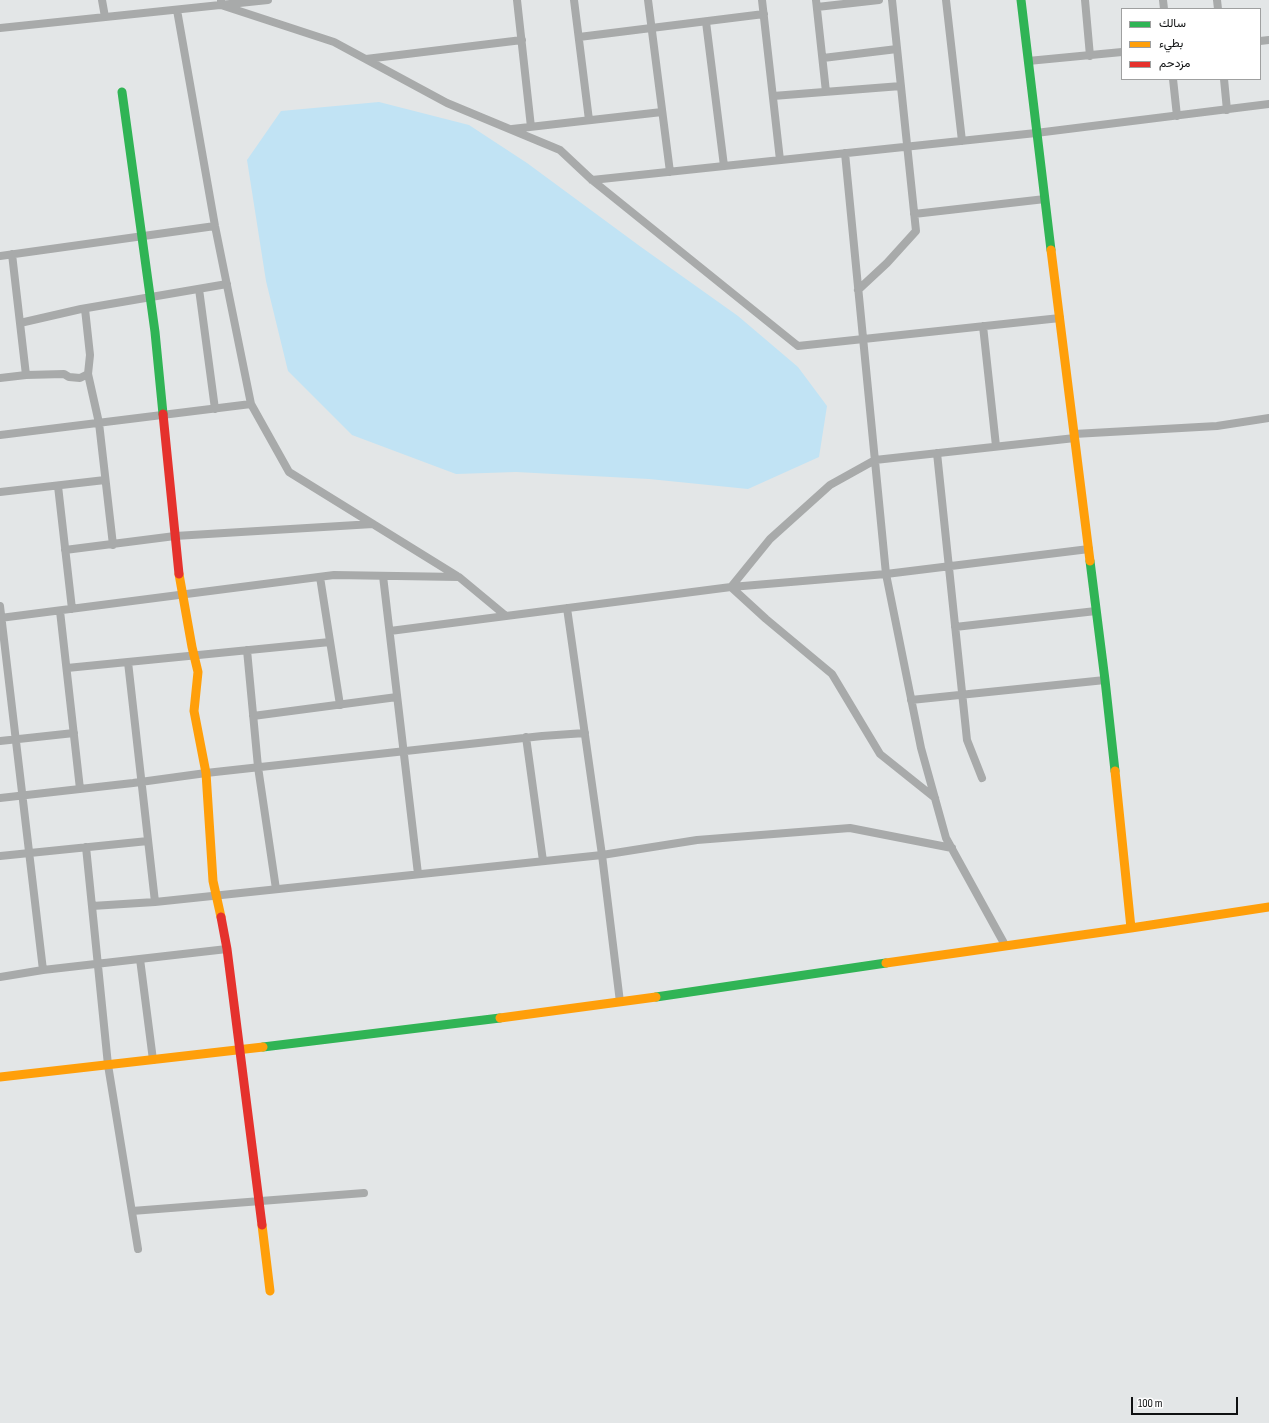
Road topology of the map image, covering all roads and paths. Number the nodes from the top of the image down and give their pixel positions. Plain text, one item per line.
1 (102, 0) edge
2 (268, 0) edge
3 (517, 0) edge
4 (574, 0) edge
5 (648, 0) edge
6 (762, 0) edge
7 (879, 0) edge
8 (892, 0) edge
9 (946, 0) edge
10 (1021, 0) edge
11 (1085, 0) edge
12 (221, 2) edge
13 (817, 3) edge
14 (177, 10) junction
15 (764, 14) junction
16 (104, 17) junction
17 (706, 22) junction
18 (0, 28) edge
19 (652, 28) junction
20 (579, 37) junction
21 (522, 40) junction
22 (897, 49) junction
23 (1121, 52) edge
24 (1090, 56) junction
25 (823, 58) junction
26 (366, 59) junction
27 (1028, 61) junction
28 (1172, 80) edge
29 (1224, 80) edge
30 (901, 86) junction
31 (122, 92) dead end
32 (826, 92) junction
33 (773, 96) junction
34 (1269, 104) edge
35 (1227, 110) junction
36 (662, 112) junction
37 (1177, 116) junction
38 (589, 120) junction
39 (531, 127) junction
40 (510, 129) junction
41 (1036, 134) junction
42 (962, 141) junction
43 (908, 147) junction
44 (845, 153) junction
45 (780, 160) junction
46 (724, 166) junction
47 (670, 172) junction
48 (592, 180) junction
49 (1045, 199) junction
50 (914, 214) junction
51 (215, 226) junction
52 (142, 236) junction
53 (12, 254) junction
54 (0, 256) edge
55 (227, 284) junction
56 (199, 289) junction
57 (858, 290) junction
58 (151, 297) junction
59 (86, 309) junction
60 (1060, 318) junction
61 (20, 323) junction
62 (983, 326) junction
63 (863, 339) junction
64 (88, 374) junction
65 (26, 375) junction
66 (0, 378) edge
67 (251, 404) junction
68 (215, 409) junction
69 (163, 415) junction
70 (1269, 418) edge
71 (99, 423) junction
72 (0, 435) edge
73 (1074, 436) junction
74 (996, 446) junction
75 (937, 453) junction
76 (875, 460) junction
77 (106, 480) junction
78 (58, 486) junction
79 (0, 492) edge
80 (373, 524) junction
81 (175, 536) junction
82 (113, 545) junction
83 (1089, 549) junction
84 (65, 550) junction
85 (949, 566) junction
86 (886, 574) junction
87 (383, 576) junction
88 (320, 577) junction
89 (459, 577) junction
90 (731, 587) junction
91 (182, 595) junction
92 (0, 606) edge
93 (567, 608) junction
94 (72, 609) junction
95 (60, 611) junction
96 (1096, 611) junction
97 (506, 616) junction
98 (1, 618) edge
99 (956, 628) junction
100 (390, 631) junction
101 (330, 642) junction
102 (247, 650) junction
103 (194, 656) junction
104 (128, 662) junction
105 (67, 668) junction
106 (1105, 680) junction
107 (962, 694) junction
108 (397, 697) junction
109 (911, 700) junction
110 (340, 705) junction
111 (253, 716) junction
112 (74, 733) junction
113 (585, 733) junction
114 (526, 737) junction
115 (16, 739) junction
116 (0, 741) edge
117 (404, 751) junction
118 (258, 767) junction
119 (206, 773) junction
120 (982, 778) dead end
121 (141, 782) junction
122 (80, 789) junction
123 (23, 796) junction
124 (0, 798) edge
125 (935, 798) junction
126 (148, 841) junction
127 (86, 847) junction
128 (952, 848) junction
129 (30, 853) junction
130 (602, 854) junction
131 (0, 856) edge
132 (543, 861) junction
133 (418, 874) junction
134 (276, 889) junction
135 (216, 895) junction
136 (155, 902) junction
137 (92, 906) junction
138 (1269, 907) edge
139 (1131, 928) junction
140 (1004, 945) junction
141 (227, 949) junction
142 (140, 959) junction
143 (98, 964) junction
144 (43, 970) junction
145 (0, 976) edge
146 (620, 1002) junction
147 (239, 1050) junction
148 (153, 1060) junction
149 (108, 1065) junction
150 (0, 1077) edge
151 (364, 1193) dead end
152 (258, 1201) junction
153 (132, 1211) junction
154 (138, 1249) dead end
155 (270, 1291) dead end

1 - 16 street
2 - 12 street
3 - 21 street
4 - 20 street
5 - 19 street
6 - 15 street
7 - 13 street
8 - 22 street
9 - 42 street
10 - 27 main road
11 - 24 street
12 - 14 street
12 - 26 street
13 - 25 street
14 - 16 street
14 - 51 street
15 - 17 street
15 - 33 street
16 - 18 street
17 - 19 street
17 - 46 street
19 - 20 street
19 - 36 street
20 - 38 street
21 - 26 street
21 - 39 street
22 - 25 street
22 - 30 street
23 - 24 street
24 - 27 street
25 - 32 street
26 - 40 street
27 - 41 main road
28 - 37 street
29 - 35 street
30 - 32 street
30 - 43 street
31 - 52 main road
32 - 33 street
33 - 45 street
34 - 35 street
35 - 37 street
36 - 38 street
36 - 47 street
37 - 41 street
38 - 39 street
39 - 40 street
40 - 48 street
41 - 42 street
41 - 49 main road
42 - 43 street
43 - 44 street
43 - 50 street
44 - 45 street
44 - 57 street
45 - 46 street
46 - 47 street
47 - 48 street
48 - 63 street
49 - 50 street
49 - 60 main road
50 - 57 street
51 - 52 street
51 - 55 street
52 - 53 street
52 - 58 main road
53 - 54 street
53 - 61 street
55 - 56 street
55 - 67 street
56 - 58 street
56 - 68 street
57 - 63 street
58 - 59 street
58 - 69 main road
59 - 61 street
59 - 64 street
60 - 62 street
60 - 73 main road
61 - 65 street
62 - 63 street
62 - 74 street
63 - 76 street
64 - 65 street
64 - 71 street
65 - 66 street
67 - 68 street
67 - 80 street
68 - 69 street
69 - 71 street
69 - 81 main road
70 - 73 street
71 - 72 street
71 - 77 street
73 - 74 street
73 - 83 main road
74 - 75 street
75 - 76 street
75 - 85 street
76 - 86 street
76 - 90 street
77 - 78 street
77 - 82 street
78 - 79 street
78 - 84 street
80 - 81 street
80 - 89 street
81 - 82 street
81 - 91 main road
82 - 84 street
83 - 85 street
83 - 96 main road
84 - 94 street
85 - 86 street
85 - 99 street
86 - 90 street
86 - 109 street
87 - 88 street
87 - 89 street
87 - 100 street
88 - 91 street
88 - 101 street
89 - 97 street
90 - 93 street
90 - 125 street
91 - 94 street
91 - 103 main road
92 - 98 street
93 - 97 street
93 - 113 street
94 - 95 street
95 - 98 street
95 - 105 street
96 - 99 street
96 - 106 main road
97 - 100 street
98 - 115 street
99 - 107 street
100 - 108 street
101 - 102 street
101 - 110 street
102 - 103 street
102 - 111 street
103 - 104 street
103 - 119 main road
104 - 105 street
104 - 121 street
105 - 112 street
106 - 107 street
106 - 139 main road
107 - 109 street
107 - 120 street
108 - 110 street
108 - 117 street
109 - 125 street
110 - 111 street
111 - 118 street
112 - 115 street
112 - 122 street
113 - 114 street
113 - 130 street
114 - 117 street
114 - 132 street
115 - 116 street
115 - 123 street
117 - 118 street
117 - 133 street
118 - 119 street
118 - 134 street
119 - 121 street
119 - 135 main road
121 - 122 street
121 - 126 street
122 - 123 street
123 - 124 street
123 - 129 street
125 - 128 street
126 - 127 street
126 - 136 street
127 - 129 street
127 - 137 street
128 - 130 street
128 - 140 street
129 - 131 street
129 - 144 street
130 - 132 street
130 - 146 street
132 - 133 street
133 - 134 street
134 - 135 street
135 - 136 street
135 - 141 main road
136 - 137 street
137 - 143 street
138 - 139 main road
139 - 140 main road
140 - 146 main road
141 - 142 street
141 - 147 main road
142 - 143 street
142 - 148 street
143 - 144 street
143 - 149 street
144 - 145 street
146 - 147 main road
147 - 148 main road
147 - 152 main road
148 - 149 main road
149 - 150 main road
149 - 153 street
151 - 152 street
152 - 153 street
152 - 155 main road
153 - 154 street

